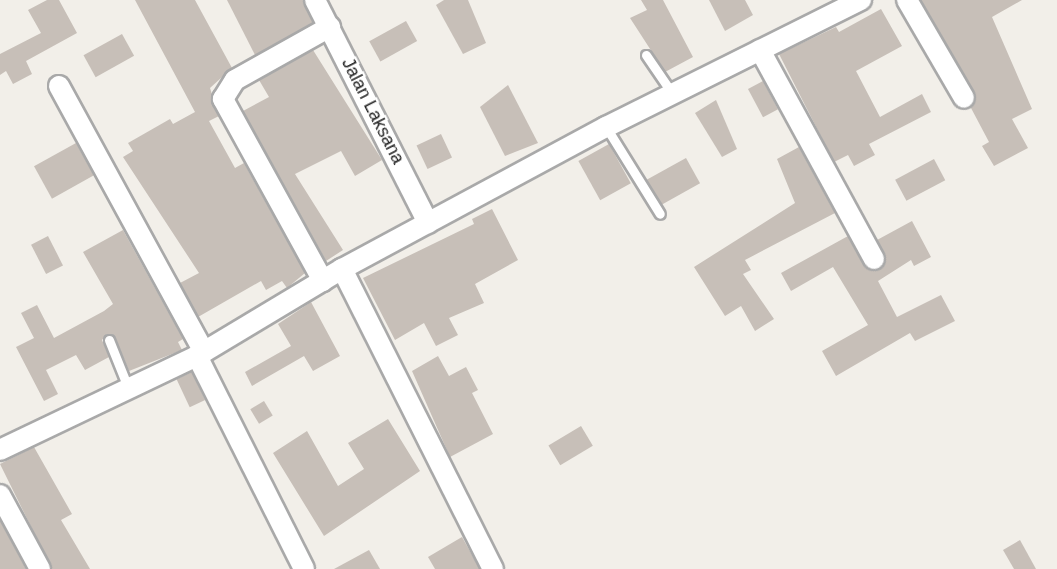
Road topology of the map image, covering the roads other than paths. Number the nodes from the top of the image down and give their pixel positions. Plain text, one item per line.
1 (315, 0) edge
2 (861, 0) edge
3 (907, 0) edge
4 (330, 27) junction
5 (760, 50) junction
6 (646, 55) dead end
7 (59, 86) dead end
8 (672, 93) junction
9 (964, 98) dead end
10 (606, 127) junction
11 (660, 214) dead end
12 (428, 223) junction
13 (874, 259) dead end
14 (342, 269) junction
15 (323, 281) junction
16 (109, 340) dead end
17 (200, 354) junction
18 (129, 390) junction
19 (0, 450) edge
20 (0, 495) edge
21 (40, 569) edge
22 (304, 569) edge
23 (493, 569) edge

1 - 4 street, Jalan Laksana
2 - 5 street
3 - 9 street
4 - 12 street, Jalan Laksana
4 - 15 street
5 - 8 street
5 - 13 street
6 - 8 lane
7 - 17 street
8 - 10 street
10 - 11 lane
10 - 12 street
12 - 14 street
14 - 15 street
14 - 23 street
15 - 17 street
16 - 18 lane
17 - 18 street
17 - 22 street
18 - 19 street
20 - 21 street

